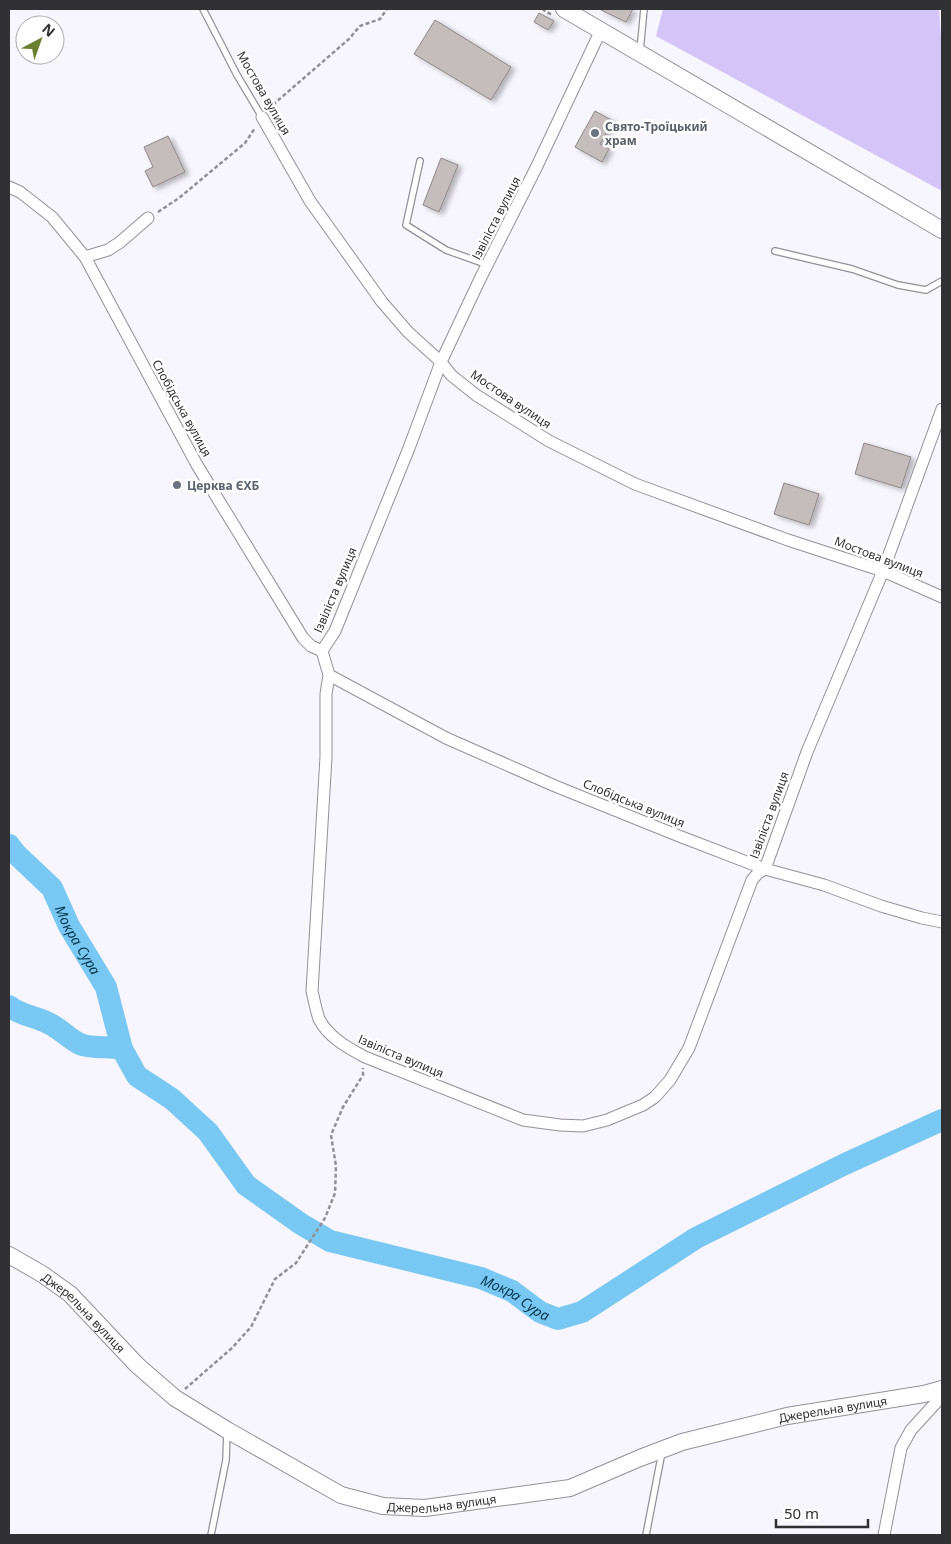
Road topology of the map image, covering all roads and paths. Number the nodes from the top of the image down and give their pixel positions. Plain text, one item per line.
1 (203, 9) edge
2 (564, 9) edge
3 (644, 9) edge
4 (601, 30) junction
5 (640, 53) junction
6 (262, 117) joint
7 (420, 161) dead end
8 (9, 187) edge
9 (148, 218) dead end
10 (942, 230) edge
11 (775, 251) dead end
12 (84, 257) junction
13 (488, 264) junction
14 (942, 281) edge
15 (442, 362) junction
16 (942, 409) edge
17 (883, 571) junction
18 (942, 597) edge
19 (322, 652) junction
20 (329, 675) junction
21 (764, 869) junction
22 (942, 922) edge
23 (365, 1057) junction
24 (9, 1254) edge
25 (942, 1389) edge
26 (942, 1396) edge
27 (175, 1398) junction
28 (227, 1430) junction
29 (663, 1449) junction
30 (211, 1535) edge
31 (646, 1535) edge
32 (884, 1535) edge

1 - 6 lane, Мостова вулиця
2 - 4 street
3 - 5 lane
4 - 5 street
4 - 13 street, Ізвіліста вулиця
5 - 10 street
6 - 15 street, Мостова вулиця
7 - 13 lane
8 - 12 street, Слобідська вулиця
9 - 12 street
11 - 14 lane
12 - 19 street, Слобідська вулиця
13 - 15 street, Ізвіліста вулиця
15 - 17 street, Мостова вулиця
15 - 19 street, Ізвіліста вулиця
16 - 17 street, Ізвіліста вулиця
17 - 18 street, Мостова вулиця
17 - 21 street, Ізвіліста вулиця
19 - 20 street, Ізвіліста вулиця
20 - 21 street, Слобідська вулиця
20 - 23 street, Ізвіліста вулиця
21 - 22 street, Слобідська вулиця
21 - 23 street, Ізвіліста вулиця
23 - 27 path
24 - 27 street, Джерельна вулиця
25 - 29 street, Джерельна вулиця
26 - 32 street
27 - 28 street, Джерельна вулиця
28 - 29 street, Джерельна вулиця
28 - 30 lane
29 - 31 lane

